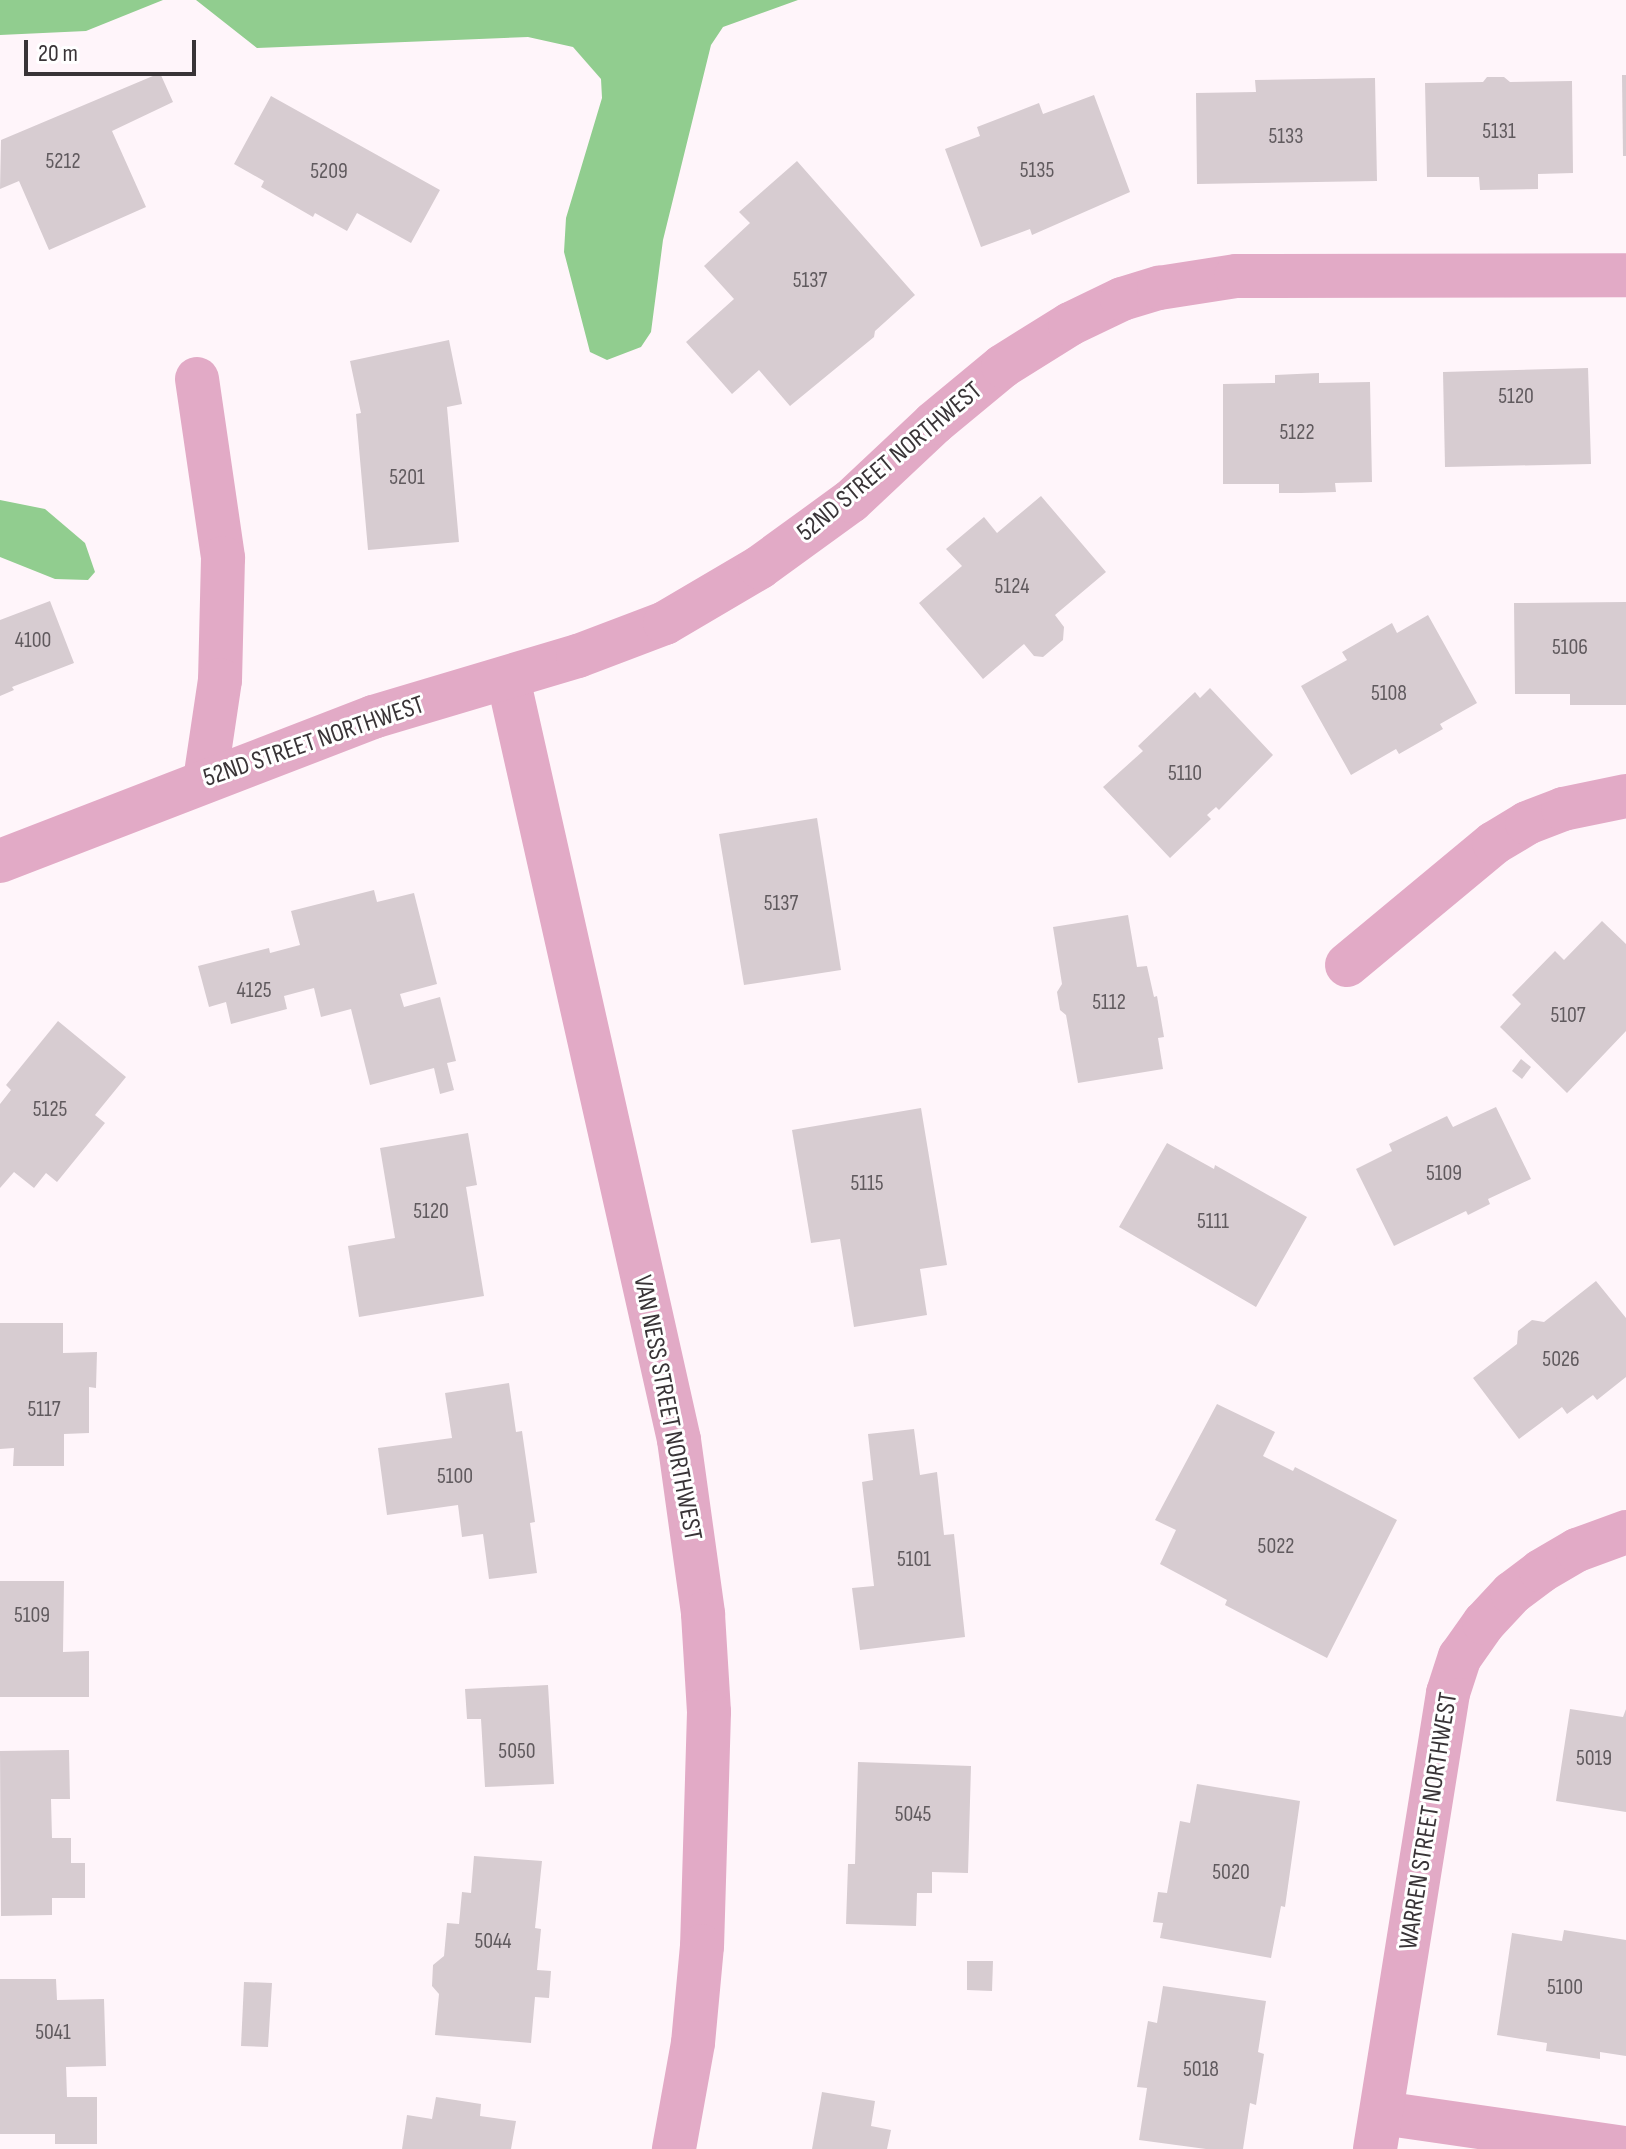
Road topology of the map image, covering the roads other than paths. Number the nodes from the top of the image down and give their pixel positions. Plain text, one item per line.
1 (1626, 275) edge
2 (197, 379) dead end
3 (508, 678) junction
4 (205, 780) junction
5 (1626, 796) edge
6 (0, 861) edge
7 (1347, 965) dead end
8 (1626, 1532) edge
9 (1378, 2131) edge
10 (1626, 2148) edge
11 (674, 2149) edge

1 - 3 street, 52ND STREET NORTHWEST
2 - 4 street
3 - 4 street, 52ND STREET NORTHWEST
3 - 11 street, VAN NESS STREET NORTHWEST
4 - 6 street, 52ND STREET NORTHWEST
5 - 7 street
8 - 9 street, WARREN STREET NORTHWEST
9 - 10 street

